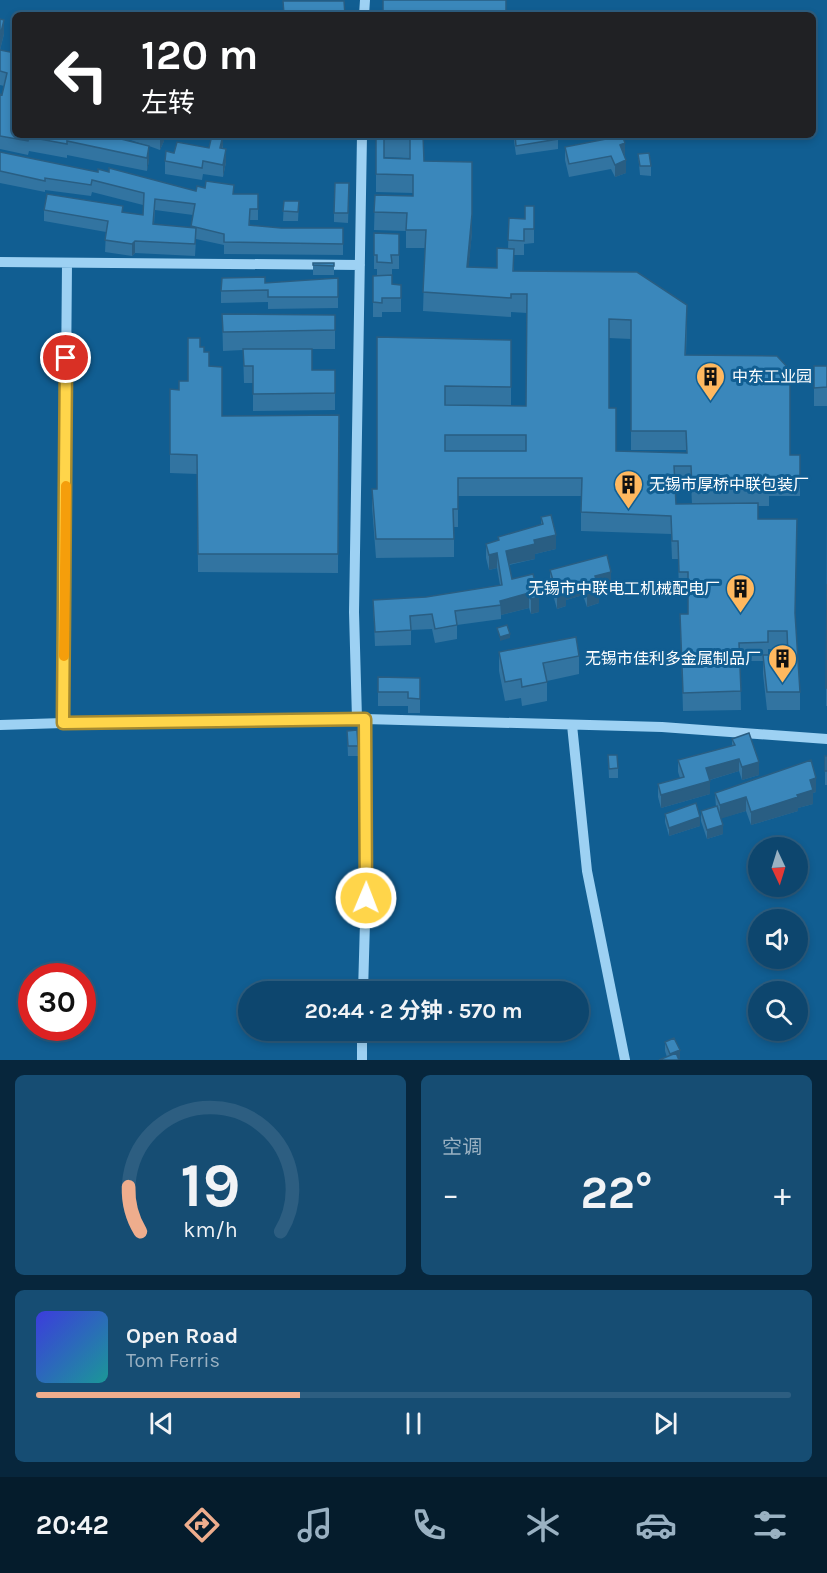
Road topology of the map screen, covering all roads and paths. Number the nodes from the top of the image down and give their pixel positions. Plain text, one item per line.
1 (362, 138) edge
2 (0, 262) edge
3 (67, 264) junction
4 (360, 265) junction
5 (361, 719) junction
6 (63, 723) junction
7 (572, 724) junction
8 (0, 725) edge
9 (827, 739) edge
10 (363, 981) edge
11 (362, 1041) edge
12 (362, 1060) edge
13 (625, 1060) edge

1 - 4 street
2 - 3 street
3 - 4 street
3 - 6 street
4 - 5 street
5 - 6 street
5 - 7 street
5 - 10 street
6 - 8 street
7 - 9 street
7 - 13 street
11 - 12 street

